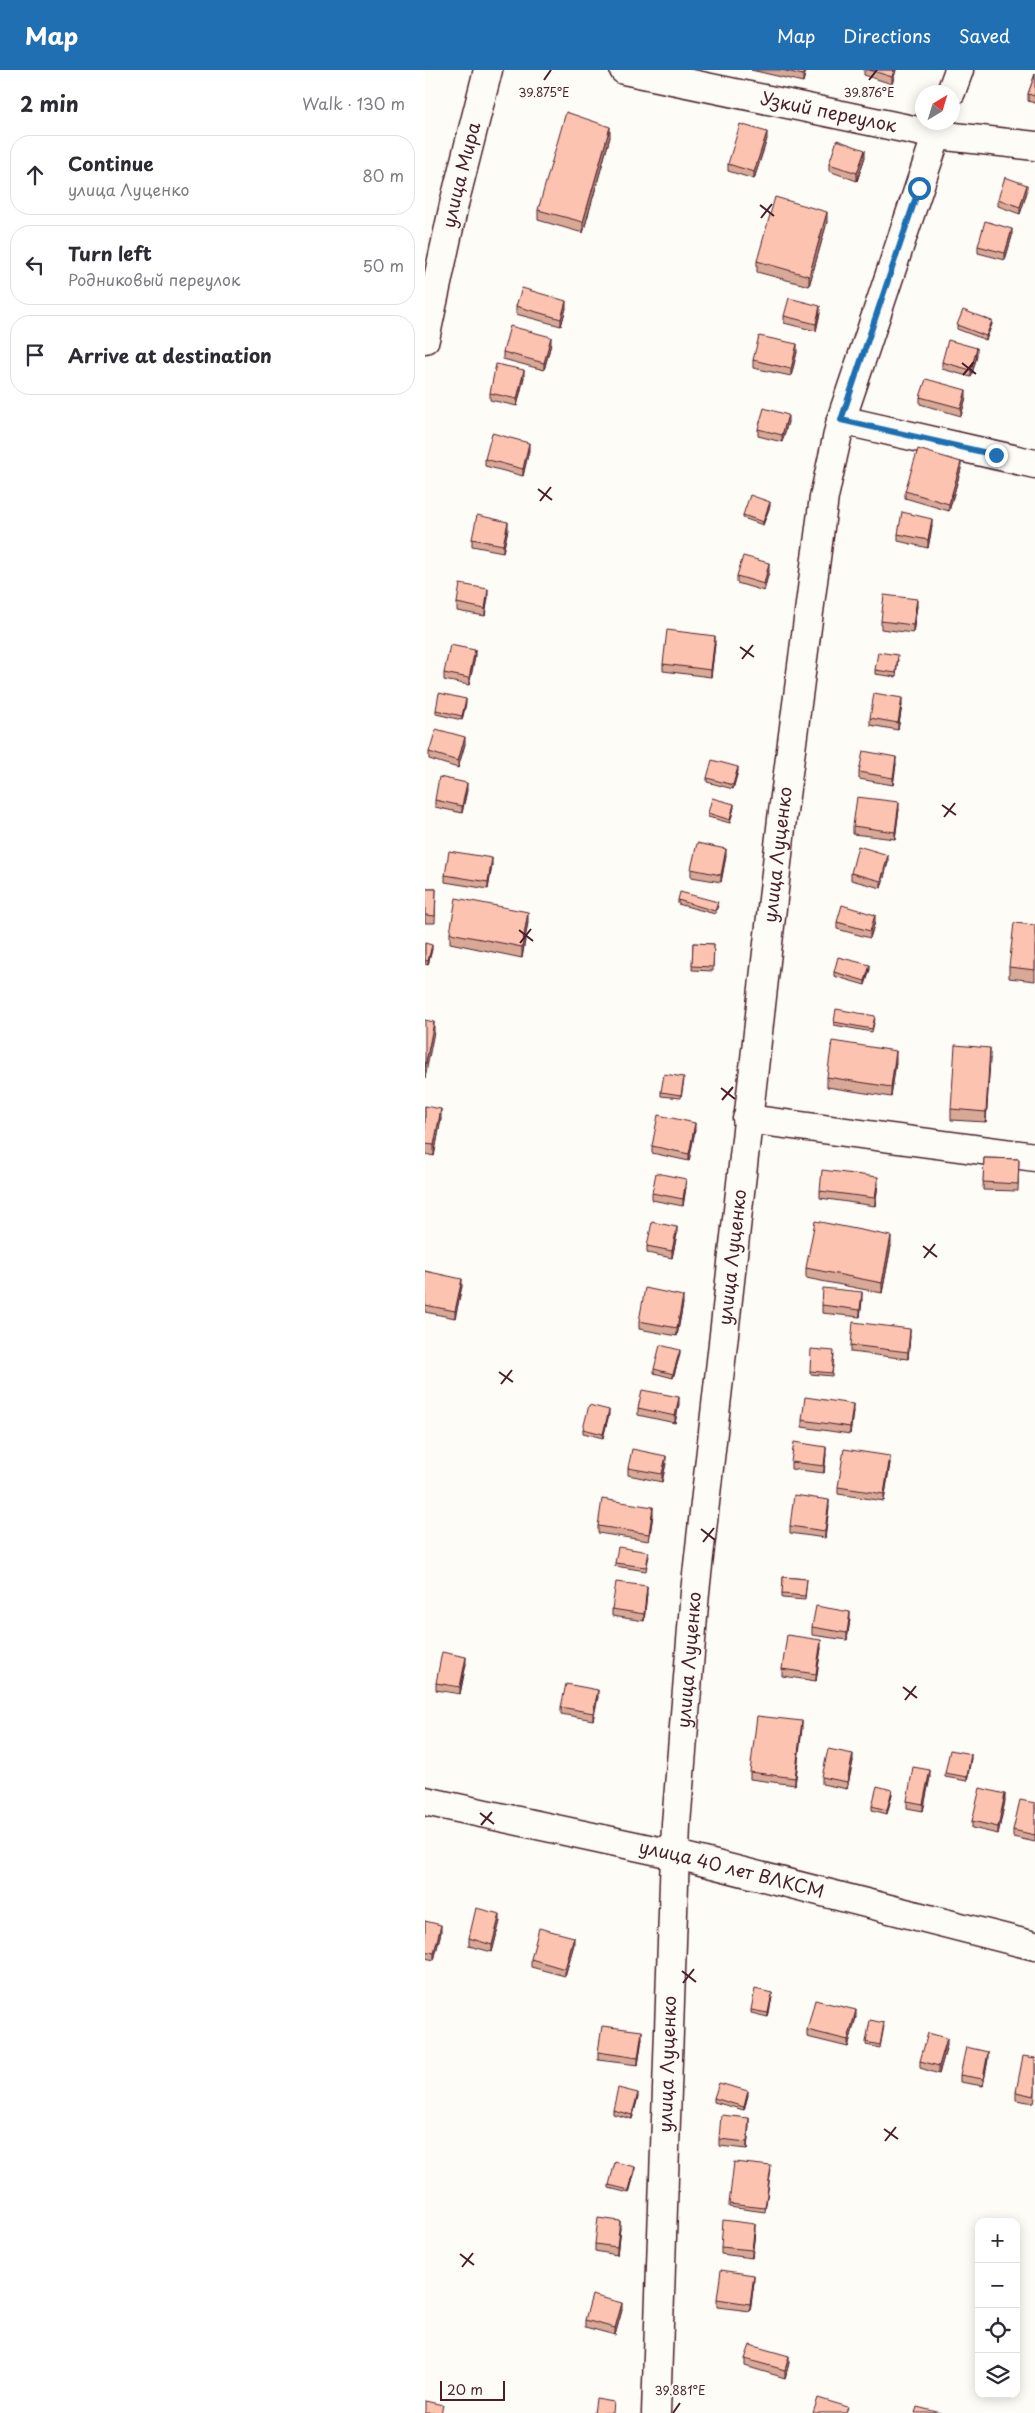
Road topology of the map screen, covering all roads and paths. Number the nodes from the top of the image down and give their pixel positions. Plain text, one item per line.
1 (488, 70) edge
2 (624, 70) edge
3 (959, 70) edge
4 (954, 85) edge
5 (915, 125) edge
6 (939, 130) edge
7 (945, 130) edge
8 (1035, 146) edge
9 (425, 339) edge
10 (841, 420) junction
11 (1035, 464) edge
12 (747, 1119) junction
13 (1035, 1157) edge
14 (425, 1801) edge
15 (677, 1855) junction
16 (1035, 1946) edge
17 (656, 2413) edge

1 - 9 street, улица Мира
2 - 5 street, Узкий переулок
3 - 4 street
6 - 10 street, улица Луценко
7 - 8 street, Узкий переулок
10 - 11 street
10 - 12 street, улица Луценко
12 - 13 street
12 - 15 street, улица Луценко
14 - 15 street, улица 40 лет ВЛКСМ
15 - 16 street, улица 40 лет ВЛКСМ
15 - 17 street, улица Луценко

